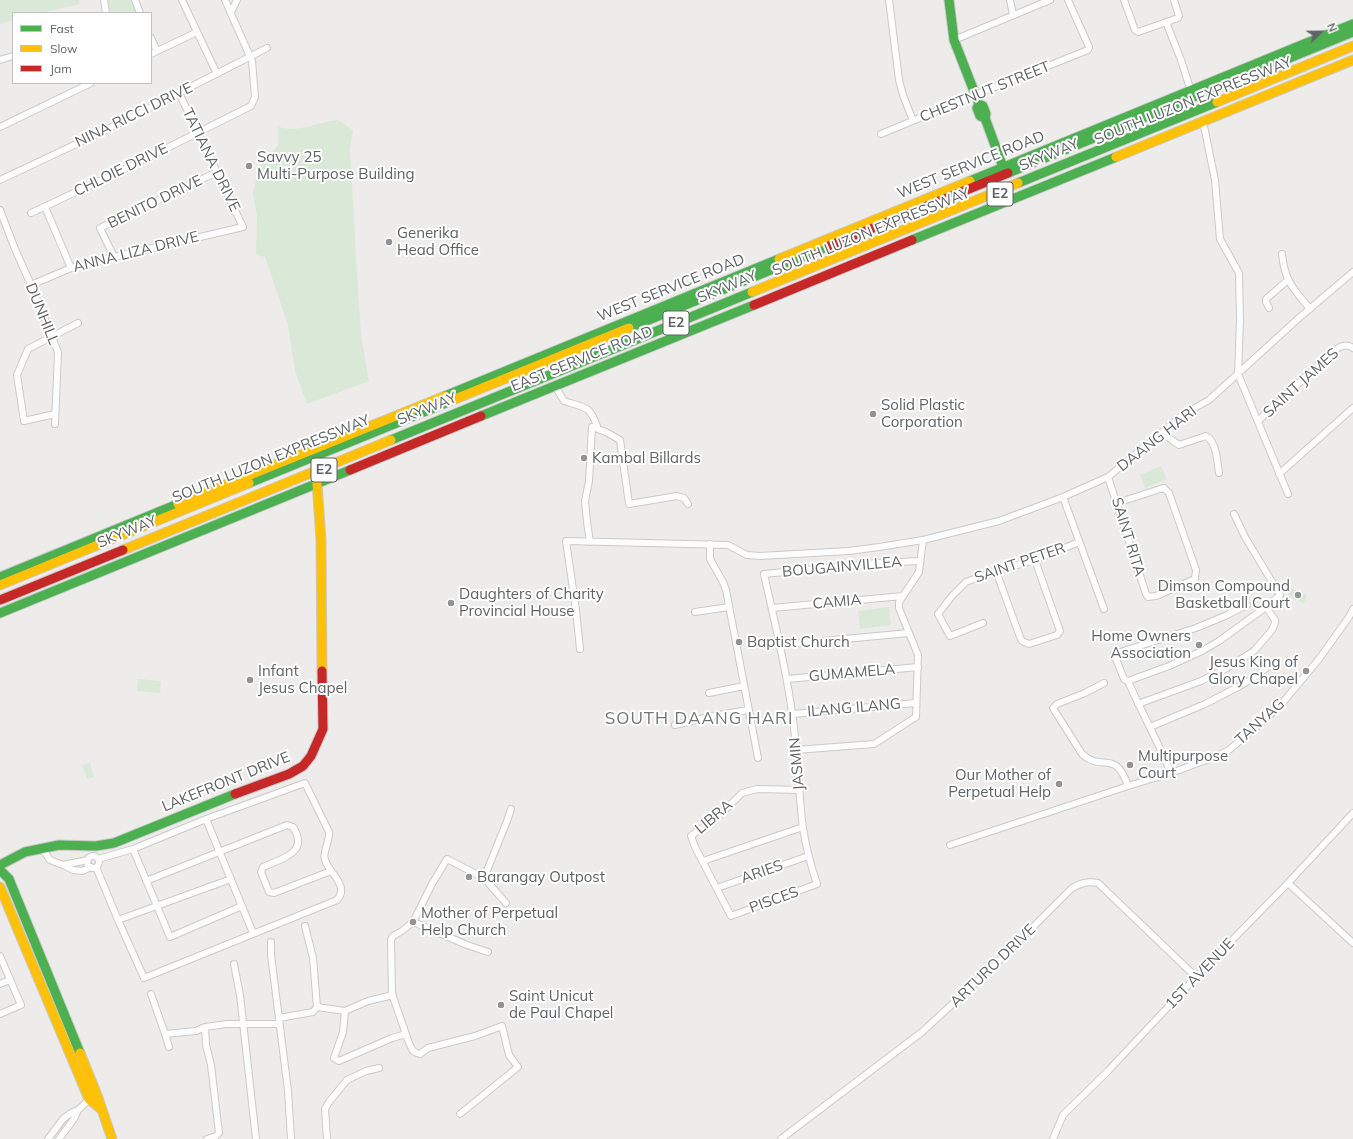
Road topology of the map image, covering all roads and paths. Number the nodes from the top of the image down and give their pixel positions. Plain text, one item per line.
1 (104, 0) edge
2 (135, 0) edge
3 (182, 0) edge
4 (225, 0) edge
5 (237, 0) edge
6 (889, 0) edge
7 (949, 0) edge
8 (1010, 0) edge
9 (1050, 0) edge
10 (1068, 0) edge
11 (1124, 0) edge
12 (1174, 0) edge
13 (106, 12) edge
14 (140, 12) edge
15 (231, 12) junction
16 (1012, 16) junction
17 (1166, 22) junction
18 (1353, 24) edge
19 (197, 32) junction
20 (1353, 32) edge
21 (1353, 38) edge
22 (954, 40) junction
23 (1353, 46) edge
24 (267, 48) dead end
25 (1353, 51) edge
26 (154, 52) edge
27 (12, 56) edge
28 (251, 56) junction
29 (0, 60) edge
30 (1353, 60) edge
31 (217, 74) junction
32 (89, 84) edge
33 (1191, 91) junction
34 (179, 93) junction
35 (975, 95) junction
36 (913, 121) junction
37 (1204, 121) junction
38 (0, 127) edge
39 (198, 133) junction
40 (881, 134) dead end
41 (1003, 167) junction
42 (217, 172) junction
43 (0, 180) edge
44 (45, 207) junction
45 (0, 210) edge
46 (31, 213) dead end
47 (243, 227) joint
48 (1282, 254) dead end
49 (114, 257) junction
50 (71, 268) junction
51 (1353, 272) edge
52 (1288, 280) junction
53 (31, 285) junction
54 (1269, 308) dead end
55 (1310, 308) junction
56 (78, 323) dead end
57 (52, 336) junction
58 (1353, 348) edge
59 (1238, 374) junction
60 (555, 386) junction
61 (1353, 408) edge
62 (56, 414) junction
63 (1258, 421) junction
64 (55, 424) dead end
65 (598, 429) junction
66 (1162, 433) junction
67 (1219, 473) dead end
68 (1279, 474) junction
69 (1108, 477) junction
70 (317, 483) junction
71 (1288, 494) dead end
72 (1063, 497) junction
73 (1118, 503) junction
74 (688, 504) dead end
75 (1234, 514) dead end
76 (923, 540) junction
77 (590, 542) junction
78 (1079, 542) junction
79 (710, 544) junction
80 (1035, 560) junction
81 (920, 561) junction
82 (996, 571) junction
83 (764, 574) joint
84 (0, 577) edge
85 (0, 585) edge
86 (0, 591) edge
87 (903, 596) junction
88 (0, 600) edge
89 (0, 604) edge
90 (1247, 605) dead end
91 (729, 607) junction
92 (1266, 607) junction
93 (772, 608) junction
94 (1104, 609) dead end
95 (1353, 609) edge
96 (694, 612) dead end
97 (0, 613) edge
98 (983, 623) dead end
99 (909, 633) junction
100 (780, 644) junction
101 (580, 650) dead end
102 (1271, 664) dead end
103 (918, 667) junction
104 (787, 679) junction
105 (1128, 681) junction
106 (1104, 684) dead end
107 (744, 686) junction
108 (709, 693) dead end
109 (916, 702) junction
110 (1138, 704) junction
111 (748, 710) junction
112 (793, 714) junction
113 (675, 725) dead end
114 (1150, 727) junction
115 (796, 750) junction
116 (758, 758) dead end
117 (1173, 773) junction
118 (1128, 786) junction
119 (800, 790) junction
120 (511, 809) dead end
121 (1353, 813) edge
122 (206, 819) junction
123 (803, 827) junction
124 (950, 846) dead end
125 (42, 848) junction
126 (133, 849) junction
127 (220, 852) junction
128 (808, 856) junction
129 (98, 859) junction
130 (88, 860) junction
131 (703, 861) junction
132 (0, 865) edge
133 (63, 865) junction
134 (93, 867) junction
135 (0, 870) edge
136 (331, 871) junction
137 (484, 878) junction
138 (231, 879) junction
139 (146, 881) junction
140 (1288, 883) junction
141 (817, 884) joint
142 (0, 887) edge
143 (716, 888) junction
144 (506, 902) dead end
145 (156, 906) junction
146 (242, 906) junction
147 (731, 916) joint
148 (118, 920) junction
149 (413, 922) junction
150 (305, 926) dead end
151 (254, 933) junction
152 (271, 942) dead end
153 (1353, 943) edge
154 (488, 952) dead end
155 (0, 956) edge
156 (234, 964) dead end
157 (1196, 977) junction
158 (10, 980) junction
159 (0, 984) edge
160 (151, 994) dead end
161 (392, 995) junction
162 (317, 1006) junction
163 (345, 1011) junction
164 (0, 1014) edge
165 (279, 1021) junction
166 (243, 1024) junction
167 (205, 1027) junction
168 (165, 1034) junction
169 (406, 1034) junction
170 (169, 1047) dead end
171 (379, 1068) dead end
172 (93, 1097) junction
173 (78, 1110) junction
174 (460, 1114) dead end
175 (48, 1139) edge
176 (59, 1139) edge
177 (112, 1139) edge
178 (207, 1139) edge
179 (256, 1139) edge
180 (291, 1139) edge
181 (327, 1139) edge
182 (781, 1139) edge
183 (1053, 1139) edge

1 - 13 street
2 - 14 street
3 - 19 street
4 - 15 street, CHLOIE DRIVE
5 - 15 street
6 - 36 street
7 - 22 main road
8 - 16 street
9 - 16 street
10 - 35 street, CHESTNUT STREET
11 - 17 street
12 - 17 street
15 - 28 street, CHLOIE DRIVE
16 - 22 street
17 - 33 street
18 - 33 main road, WEST SERVICE ROAD
19 - 26 street
19 - 31 street
20 - 85 main road, SOUTH LUZON EXPRESSWAY / E2
21 - 86 main road, SKYWAY / E2
22 - 35 main road
23 - 88 main road, SKYWAY / E2
24 - 28 street, NINA RICCI DRIVE
25 - 89 main road, SOUTH LUZON EXPRESSWAY / E2
27 - 29 street
28 - 31 street, NINA RICCI DRIVE
28 - 39 street, CHLOIE DRIVE
30 - 37 main road, EAST SERVICE ROAD
31 - 34 street, NINA RICCI DRIVE
32 - 38 street
33 - 41 main road, WEST SERVICE ROAD
34 - 39 street, TATIANA DRIVE
34 - 43 street, NINA RICCI DRIVE
35 - 36 street, CHESTNUT STREET
35 - 41 main road
36 - 40 street, CHESTNUT STREET
37 - 59 street
37 - 60 main road, EAST SERVICE ROAD
39 - 42 street, TATIANA DRIVE
39 - 44 street, CHLOIE DRIVE
41 - 84 main road, WEST SERVICE ROAD
42 - 47 street, TATIANA DRIVE
42 - 49 street, BENITO DRIVE
44 - 46 street, CHLOIE DRIVE
44 - 50 street
45 - 53 street, DUNHILL
47 - 49 street, ANNA LIZA DRIVE
48 - 52 street
49 - 50 street, ANNA LIZA DRIVE
50 - 53 street, ANNA LIZA DRIVE
51 - 55 street, DAANG HARI
52 - 54 street
52 - 55 street
53 - 57 street, DUNHILL
55 - 59 street, DAANG HARI
56 - 57 street
57 - 62 street, DUNHILL
57 - 62 street
58 - 63 street, SAINT JAMES
59 - 63 street
59 - 66 street, DAANG HARI
60 - 65 street
60 - 70 main road, EAST SERVICE ROAD
61 - 68 street
62 - 64 street, DUNHILL
63 - 68 street
65 - 74 street
65 - 77 street
66 - 67 street
66 - 69 street, DAANG HARI
68 - 71 street
69 - 72 street, DAANG HARI
69 - 73 street, SAINT RITA
70 - 97 main road, EAST SERVICE ROAD
70 - 125 main road, LAKEFRONT DRIVE
72 - 76 street, DAANG HARI
72 - 78 street
73 - 73 street, SAINT RITA
75 - 92 street
76 - 79 street, DAANG HARI
76 - 81 street
77 - 79 street, DAANG HARI
77 - 101 street, DAANG HARI
78 - 80 street, SAINT PETER
78 - 94 street
79 - 91 street
80 - 82 street, SAINT PETER
80 - 82 street
81 - 83 street, BOUGAINVILLEA
81 - 87 street
82 - 98 street, SAINT PETER
83 - 93 street, JASMIN
87 - 93 street, CAMIA
87 - 99 street
90 - 105 street
91 - 96 street
91 - 107 street
92 - 105 street
92 - 110 street
93 - 100 street, JASMIN
95 - 117 street, TANYAG
99 - 100 street
99 - 103 street
100 - 104 street, JASMIN
102 - 114 street
103 - 104 street, GUMAMELA
103 - 109 street
104 - 112 street, JASMIN
105 - 110 street
106 - 118 street
107 - 108 street
107 - 111 street
109 - 112 street, ILANG ILANG
109 - 115 street
110 - 114 street
111 - 113 street
111 - 116 street
112 - 115 street, JASMIN
114 - 117 street
115 - 119 street, JASMIN
117 - 118 street, TANYAG
118 - 124 street, TANYAG
119 - 123 street, JASMIN
119 - 131 street, LIBRA
120 - 137 street
121 - 140 street, 1ST AVENUE
122 - 126 street
122 - 127 street
122 - 136 street
123 - 128 street, JASMIN
123 - 131 street
125 - 132 main road, LAKEFRONT DRIVE
125 - 133 street
126 - 129 street
126 - 139 street
127 - 136 street
127 - 138 street
127 - 139 street
128 - 141 street, JASMIN
128 - 143 street, ARIES
129 - 130 street
129 - 134 street
130 - 133 street
130 - 134 street
131 - 143 street, LIBRA
133 - 134 street
134 - 148 street
135 - 172 main road
136 - 151 street
137 - 144 street
137 - 149 street
138 - 145 street
138 - 146 street
139 - 145 street
140 - 153 street
140 - 157 street, 1ST AVENUE
141 - 147 street, PISCES
142 - 172 main road
143 - 147 street, LIBRA
145 - 146 street
145 - 148 street
146 - 151 street
148 - 151 street
149 - 154 street
149 - 161 street
150 - 162 street
152 - 165 street
155 - 158 street
156 - 166 street
157 - 182 street, ARTURO DRIVE
157 - 183 street, 1ST AVENUE
158 - 159 street
158 - 164 street
160 - 168 street
161 - 163 street
161 - 169 street
162 - 163 street
162 - 165 street
163 - 169 street
165 - 166 street
165 - 180 street
166 - 167 street
166 - 179 street
167 - 168 street
167 - 178 street
168 - 170 street
169 - 174 street
171 - 181 street
172 - 173 street
172 - 177 main road
173 - 175 street
173 - 176 street

